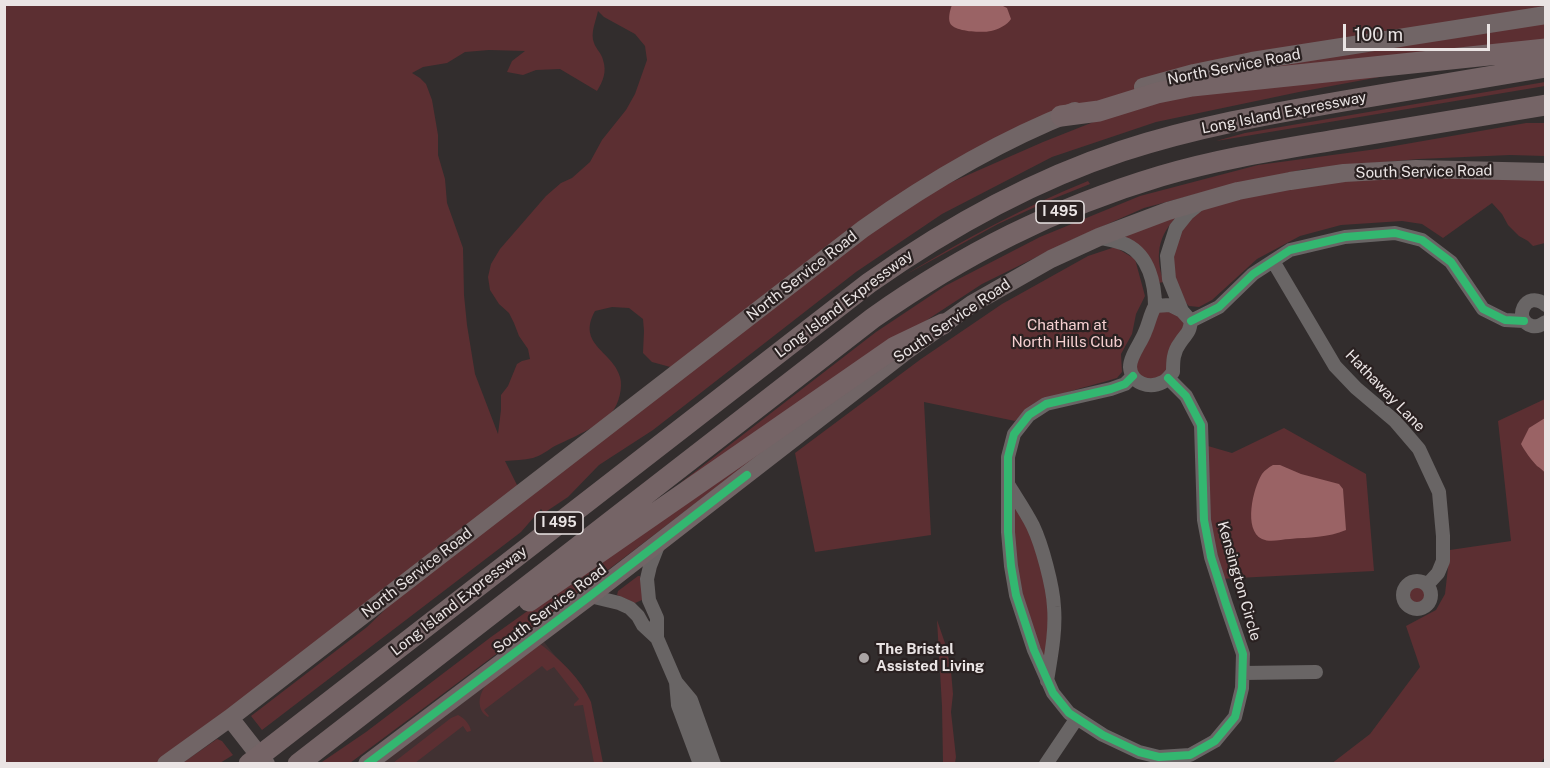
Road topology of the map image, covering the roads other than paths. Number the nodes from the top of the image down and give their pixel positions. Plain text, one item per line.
1 (1545, 15) edge
2 (1545, 49) edge
3 (1545, 67) edge
4 (1545, 105) edge
5 (1061, 117) junction
6 (1545, 172) edge
7 (1203, 201) junction
8 (1100, 237) junction
9 (1273, 261) junction
10 (1545, 305) edge
11 (1155, 306) junction
12 (1187, 316) junction
13 (1524, 321) junction
14 (1545, 322) edge
15 (943, 324) junction
16 (1133, 376) junction
17 (1168, 378) junction
18 (1008, 483) junction
19 (660, 542) junction
20 (1427, 585) dead end
21 (590, 596) junction
22 (460, 638) junction
23 (657, 638) junction
24 (1316, 672) dead end
25 (1243, 673) junction
26 (1047, 681) junction
27 (676, 682) junction
28 (230, 718) junction
29 (1077, 718) junction
30 (166, 764) edge
31 (249, 764) edge
32 (266, 764) edge
33 (298, 764) edge
34 (367, 764) edge
35 (700, 764) edge
36 (714, 764) edge
37 (1046, 764) edge

1 - 5 main road, North Service Road
2 - 5 highway
3 - 31 highway, Long Island Expressway / I 495
4 - 22 highway, Long Island Expressway / I 495
5 - 28 main road, North Service Road
6 - 7 main road, South Service Road
7 - 8 main road, South Service Road
7 - 12 street
8 - 11 street
8 - 15 main road, South Service Road
9 - 12 street
9 - 13 street
9 - 20 street, Hathaway Lane
10 - 13 street
11 - 12 street
11 - 16 street
12 - 17 street
13 - 14 street
15 - 19 main road, South Service Road
15 - 22 highway
16 - 17 street
16 - 18 street, Kensington Circle
17 - 25 street, Kensington Circle
18 - 26 street, Kensington Circle
18 - 26 street
19 - 21 main road, South Service Road
19 - 23 street
21 - 23 street
21 - 34 main road, South Service Road
22 - 33 highway, Long Island Expressway / I 495
23 - 27 street
24 - 25 street
25 - 29 street, Kensington Circle
26 - 29 street, Kensington Circle
27 - 35 street
27 - 36 street
28 - 30 main road, North Service Road
28 - 32 main road
29 - 37 street

